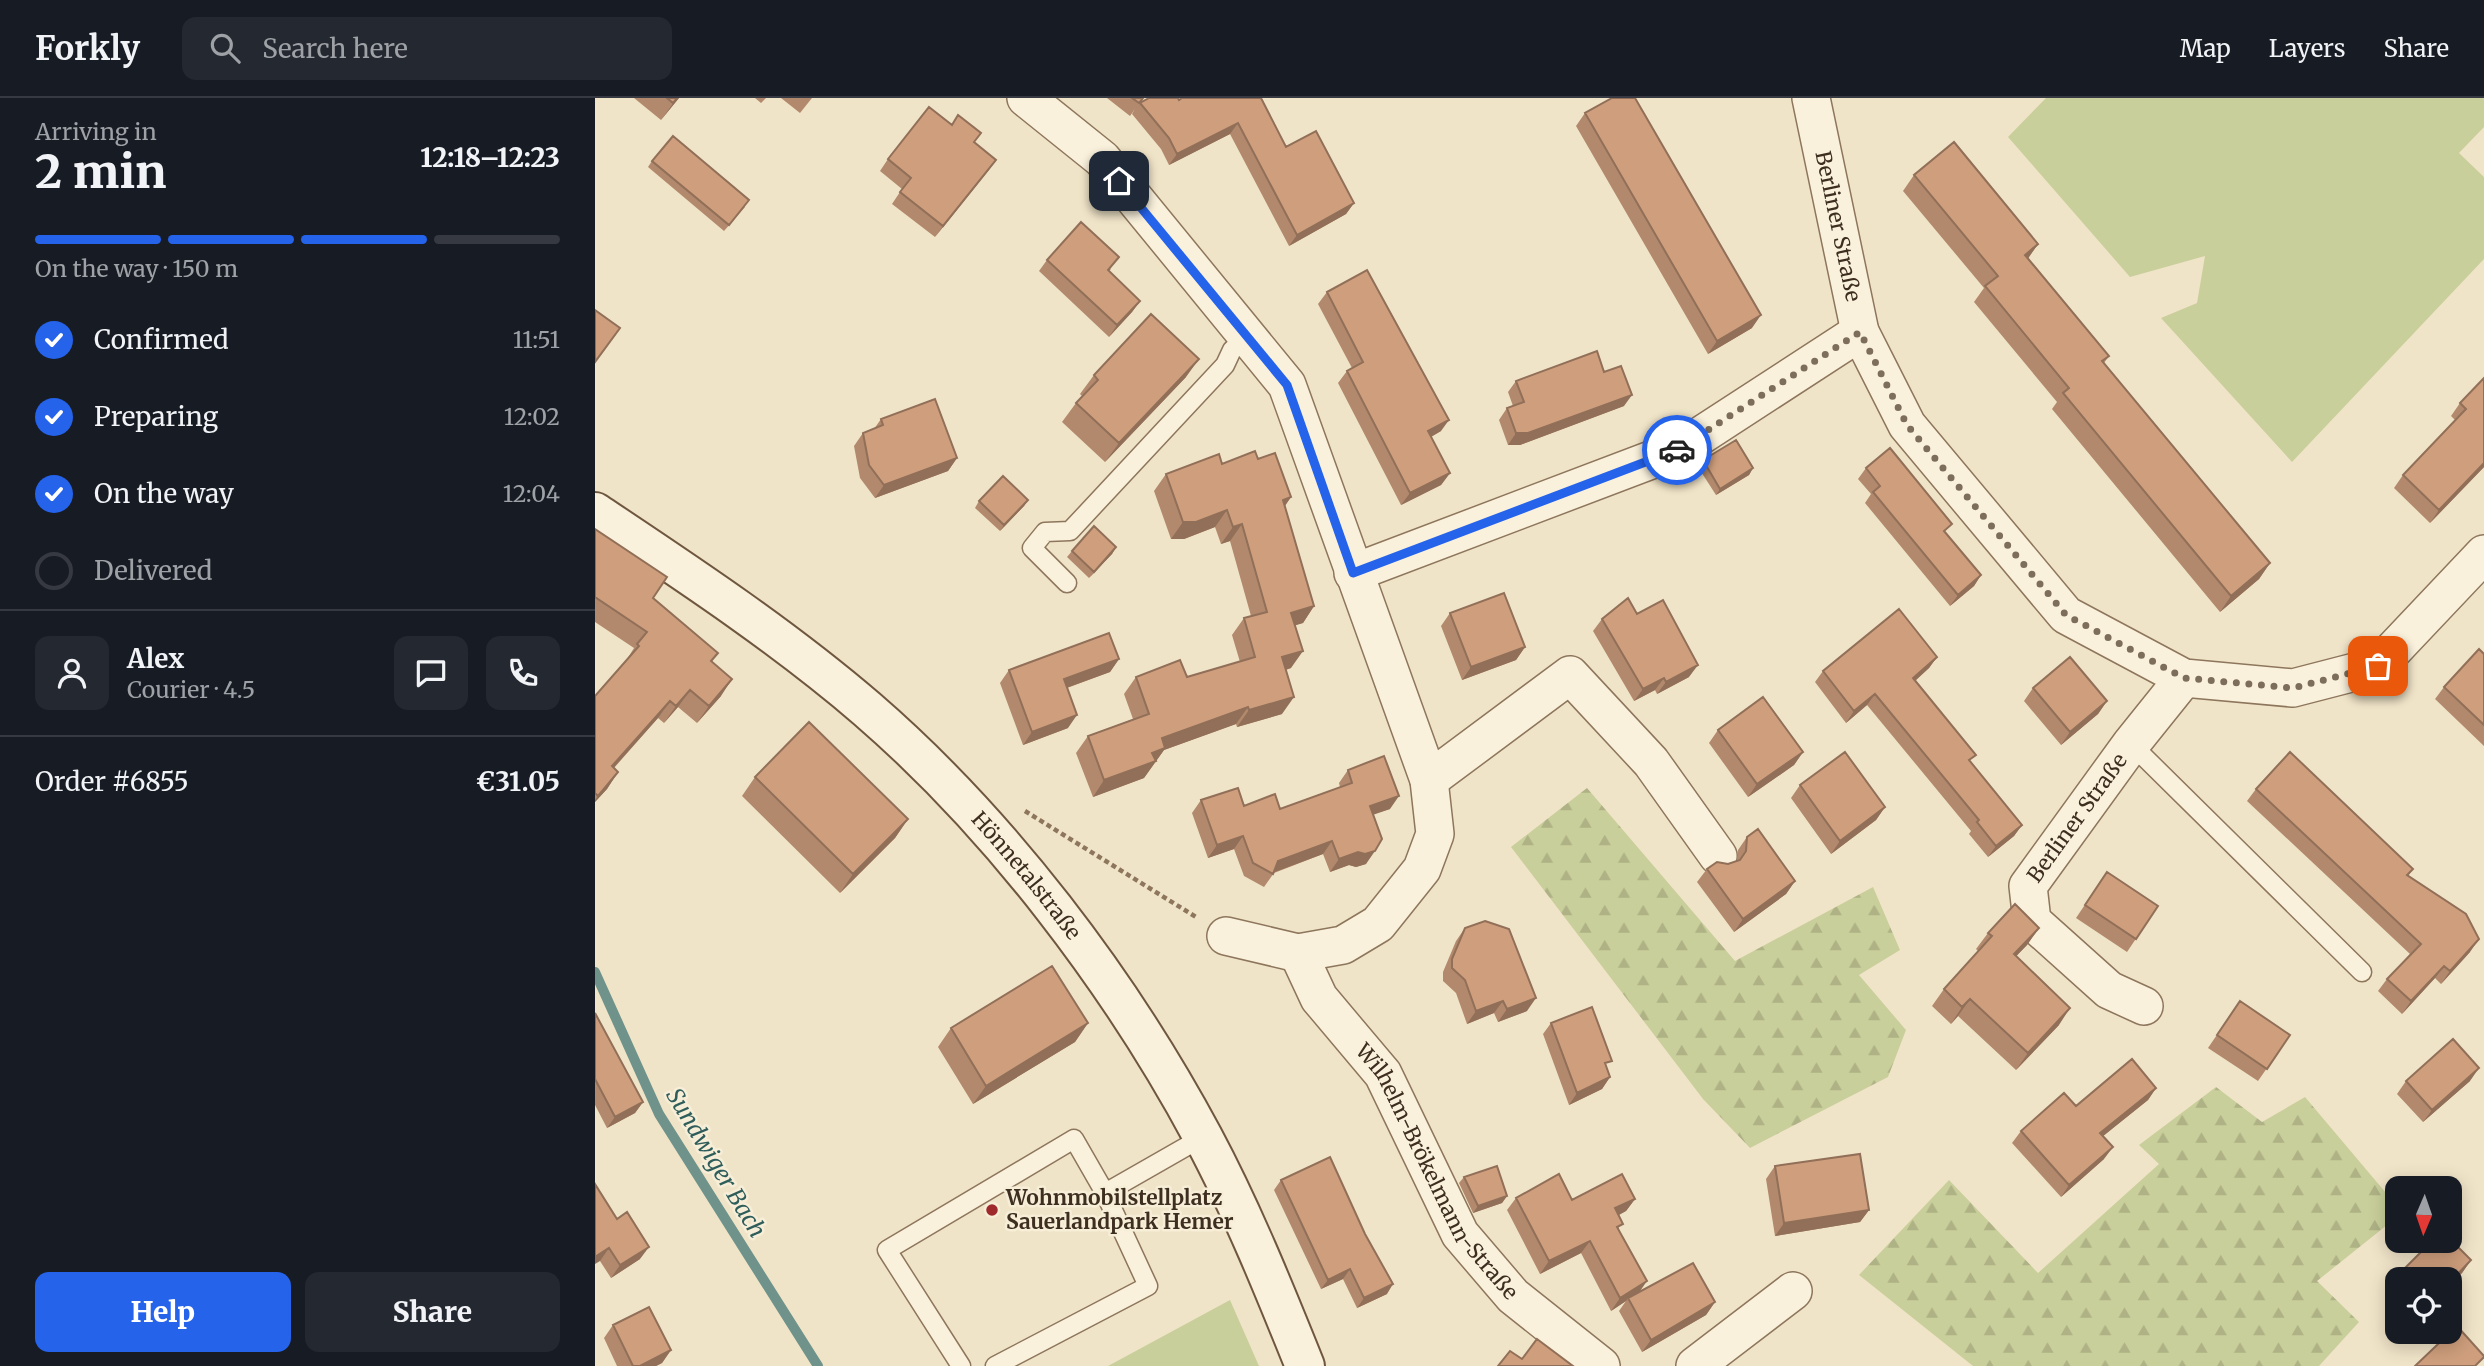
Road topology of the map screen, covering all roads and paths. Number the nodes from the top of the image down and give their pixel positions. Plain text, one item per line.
1 (1026, 98) edge
2 (1811, 98) edge
3 (1860, 332) junction
4 (1248, 335) junction
5 (595, 512) edge
6 (2484, 554) edge
7 (1353, 573) junction
8 (1067, 583) dead end
9 (2184, 678) junction
10 (2131, 744) junction
11 (1429, 780) junction
12 (979, 818) junction
13 (1718, 856) dead end
14 (1226, 936) joint
15 (1298, 953) junction
16 (2362, 972) dead end
17 (2144, 1006) dead end
18 (1203, 1137) junction
19 (1105, 1193) junction
20 (1793, 1291) dead end
21 (961, 1366) edge
22 (995, 1366) edge
23 (1305, 1366) edge
24 (1601, 1366) edge
25 (1695, 1366) edge

1 - 4 street
2 - 3 street, Berliner Straße
3 - 7 street
3 - 9 street, Berliner Straße
4 - 7 street
4 - 8 lane
5 - 12 main road, Hönnetalstraße
6 - 9 street, Berliner Straße
7 - 11 street
9 - 10 street, Berliner Straße
10 - 16 lane
10 - 17 street, Berliner Straße
11 - 13 street
11 - 15 street
12 - 14 path
12 - 18 main road, Hönnetalstraße
14 - 15 street
15 - 24 street, Wilhelm-Brökelmann-Straße
18 - 19 lane
18 - 23 main road, Hönnetalstraße
19 - 21 lane
19 - 22 lane
20 - 25 street

